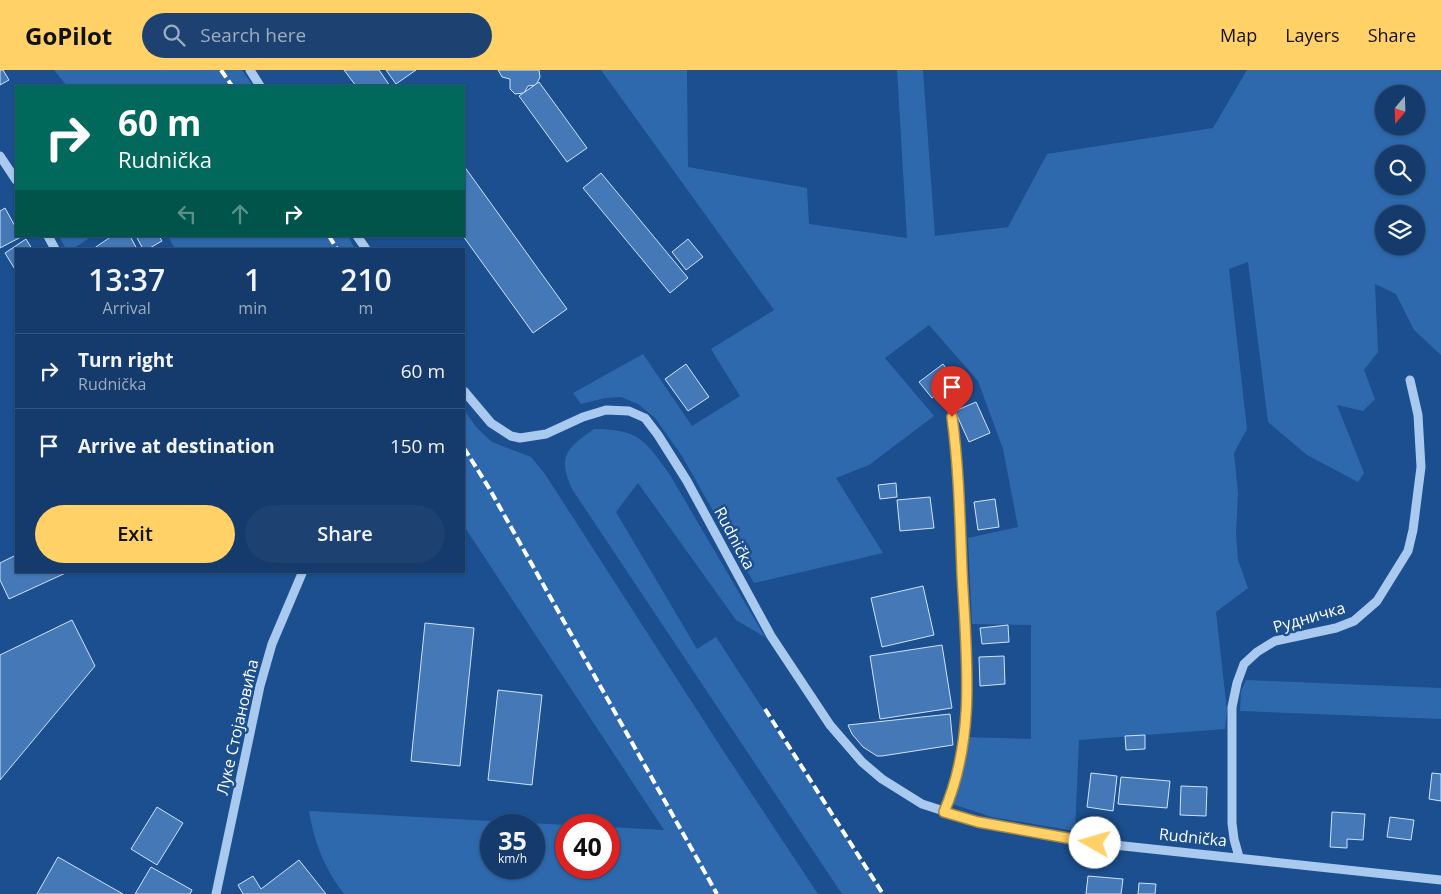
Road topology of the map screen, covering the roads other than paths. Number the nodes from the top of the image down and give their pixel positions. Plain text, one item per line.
1 (250, 70) edge
2 (259, 85) edge
3 (0, 156) edge
4 (15, 178) edge
5 (359, 237) edge
6 (365, 248) edge
7 (1410, 380) dead end
8 (465, 392) edge
9 (952, 417) dead end
10 (302, 573) edge
11 (944, 812) junction
12 (1239, 857) junction
13 (1441, 880) edge
14 (216, 894) edge

1 - 2 street
3 - 4 street
5 - 6 street
7 - 12 street, Рудничка
8 - 11 street, Rudnička
9 - 11 street
10 - 14 street, Луке Стојановића
11 - 12 street, Rudnička
12 - 13 street, Rudnička

